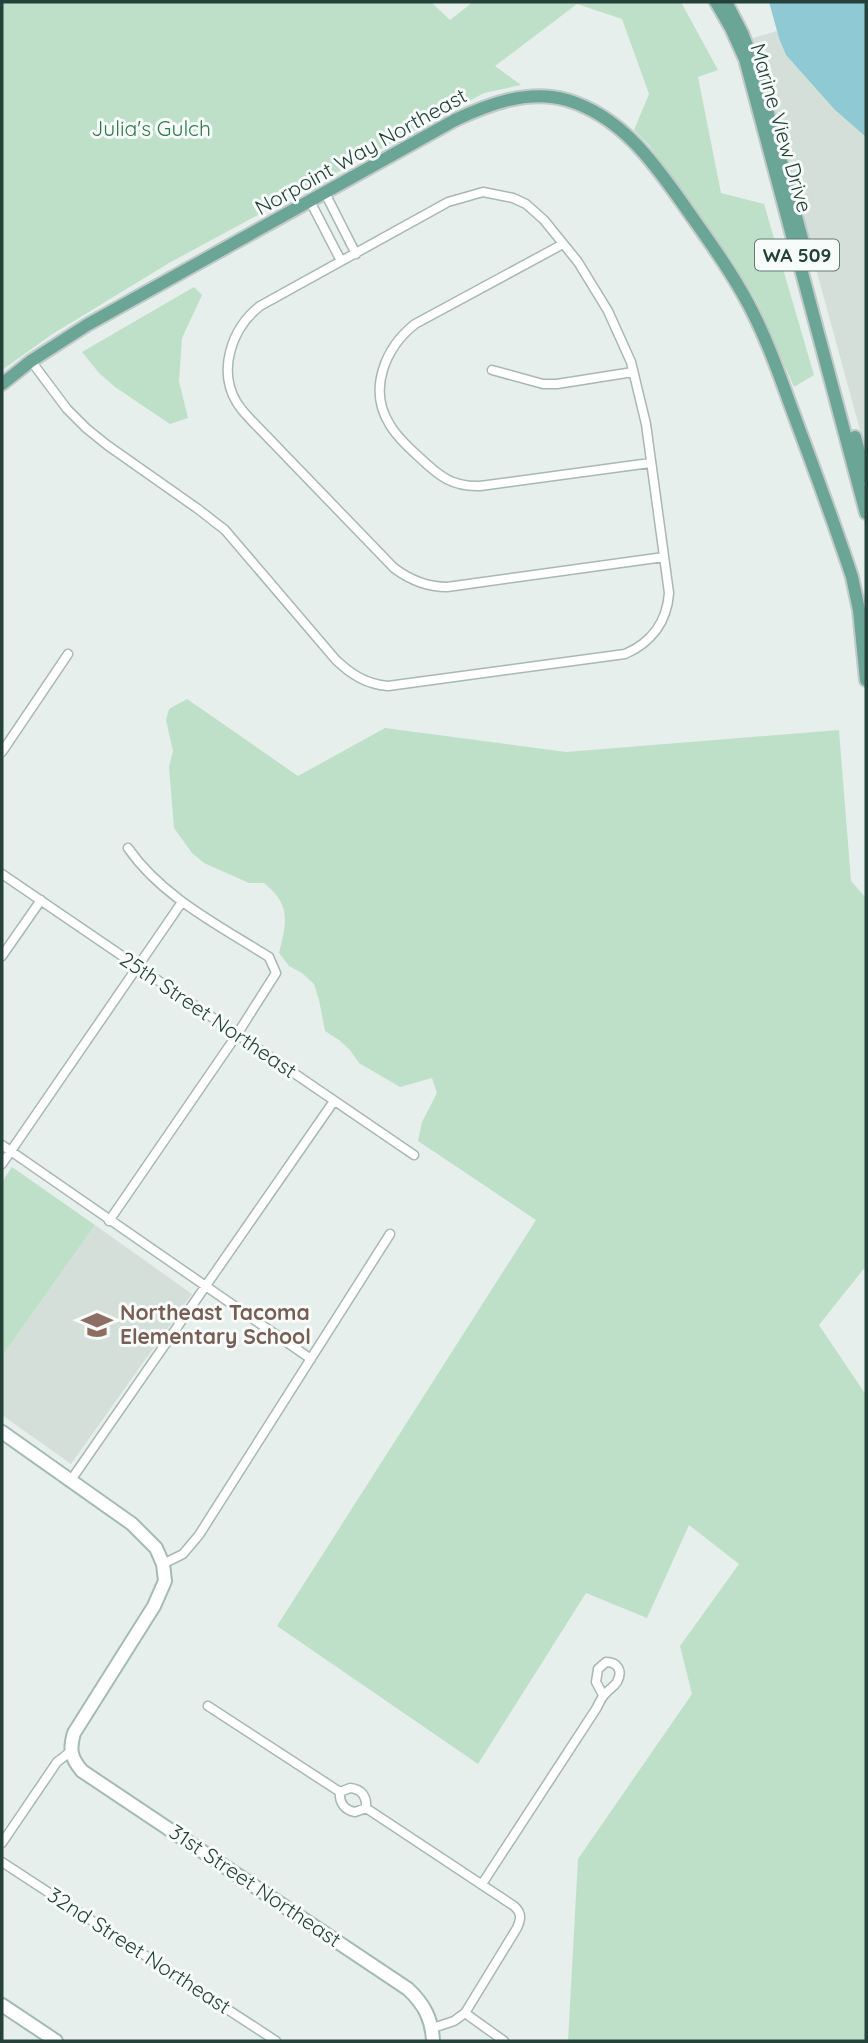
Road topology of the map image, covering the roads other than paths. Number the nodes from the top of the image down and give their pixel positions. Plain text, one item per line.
1 (716, 2) edge
2 (726, 2) edge
3 (325, 193) junction
4 (310, 201) junction
5 (563, 244) junction
6 (356, 254) junction
7 (341, 261) junction
8 (31, 361) junction
9 (492, 370) dead end
10 (633, 372) junction
11 (2, 384) edge
12 (650, 463) junction
13 (866, 477) edge
14 (866, 513) edge
15 (664, 557) junction
16 (68, 654) dead end
17 (866, 680) edge
18 (2, 752) edge
19 (128, 848) dead end
20 (2, 874) edge
21 (41, 900) junction
22 (182, 902) junction
23 (2, 956) edge
24 (137, 968) junction
25 (236, 1036) junction
26 (334, 1101) junction
27 (2, 1145) edge
28 (11, 1152) junction
29 (414, 1155) dead end
30 (2, 1164) edge
31 (109, 1220) junction
32 (390, 1234) dead end
33 (207, 1286) junction
34 (311, 1359) junction
35 (2, 1432) edge
36 (71, 1480) junction
37 (163, 1564) junction
38 (603, 1695) dead end
39 (208, 1706) dead end
40 (70, 1752) junction
41 (340, 1792) junction
42 (366, 1808) junction
43 (2, 1843) edge
44 (2, 1862) edge
45 (482, 1884) junction
46 (2, 2005) edge
47 (464, 2013) junction
48 (433, 2034) edge
49 (56, 2041) edge
50 (276, 2041) edge
51 (504, 2041) edge

1 - 14 main road, Marine View Drive / WA 509
2 - 13 main road, Marine View Drive / WA 509
3 - 4 main road, Norpoint Way Northeast
3 - 6 street
3 - 17 main road, Norpoint Way Northeast
4 - 7 street
4 - 8 main road, Norpoint Way Northeast
5 - 6 street
5 - 10 street
5 - 12 street
6 - 7 street
7 - 15 street
8 - 11 main road, Norpoint Way Northeast
8 - 15 street
9 - 10 street
10 - 12 street
12 - 15 street
16 - 18 street
19 - 22 street
20 - 21 street, 25th Street Northeast
21 - 23 street
21 - 24 street, 25th Street Northeast
22 - 24 street
22 - 25 street
24 - 25 street, 25th Street Northeast
24 - 28 street
25 - 26 street, 25th Street Northeast
25 - 31 street
26 - 29 street, 25th Street Northeast
26 - 33 street
27 - 28 street
28 - 30 street
28 - 31 street
31 - 33 street
32 - 34 street
33 - 34 street
33 - 36 street
34 - 37 street
35 - 36 street
36 - 37 street
37 - 40 street
38 - 45 street
39 - 41 street
40 - 43 street
40 - 48 street, 31st Street Northeast
41 - 42 street
41 - 42 street
42 - 45 street
44 - 50 street, 32nd Street Northeast
45 - 47 street
46 - 49 street
47 - 48 street
47 - 51 street

